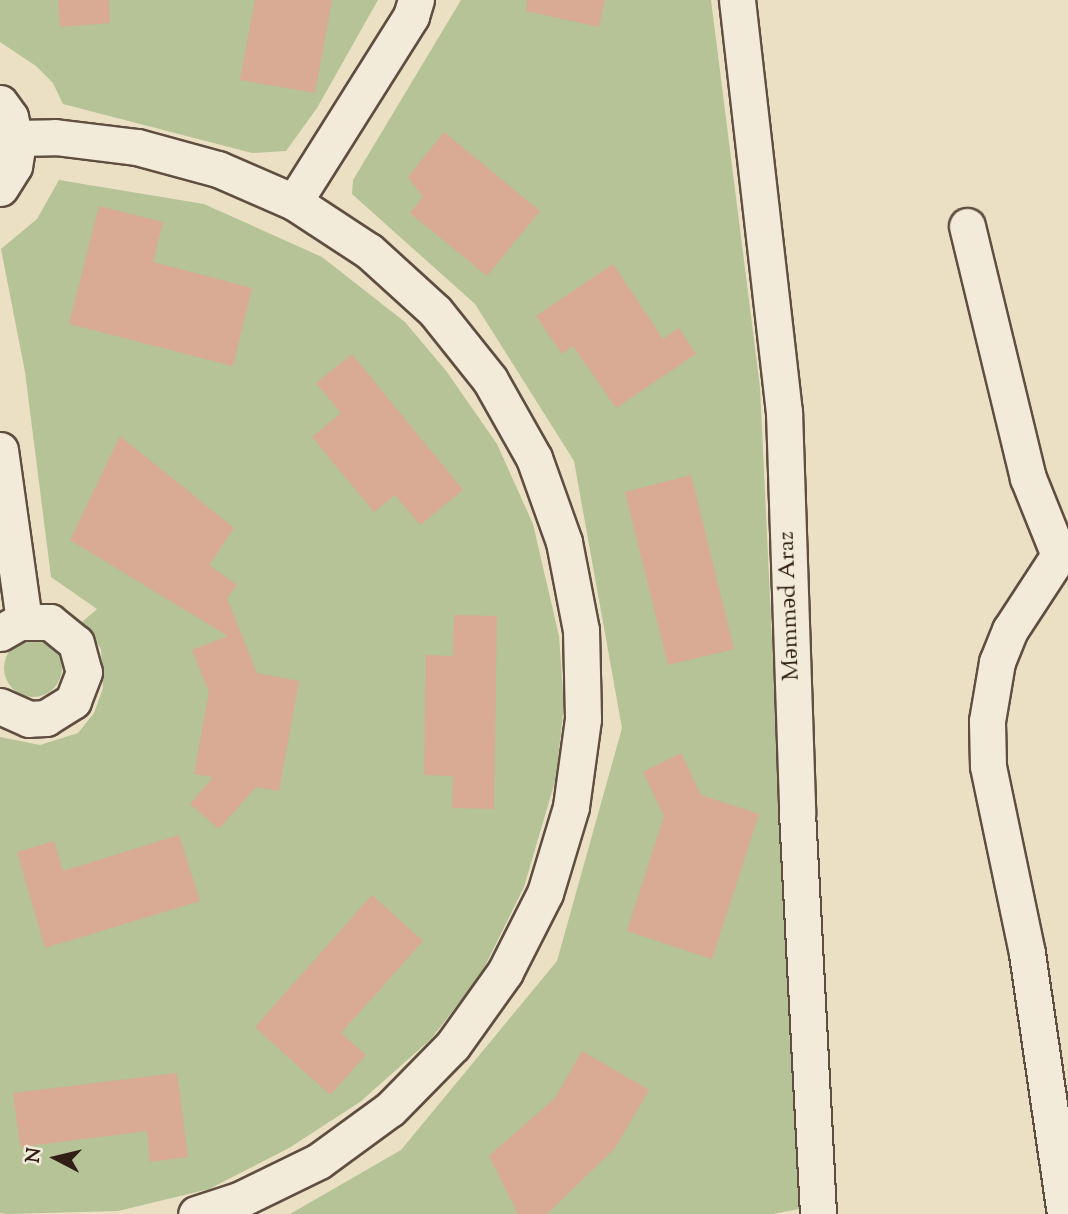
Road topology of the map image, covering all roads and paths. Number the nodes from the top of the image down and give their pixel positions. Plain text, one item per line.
1 (416, 0) edge
2 (737, 0) edge
3 (0, 103) edge
4 (16, 138) junction
5 (0, 188) edge
6 (294, 202) junction
7 (967, 226) dead end
8 (0, 450) edge
9 (1063, 553) edge
10 (12, 627) edge
11 (0, 706) edge
12 (195, 1214) edge
13 (818, 1214) edge
14 (1065, 1214) edge

1 - 6 street
2 - 13 street, Məmməd Araz
3 - 4 street
4 - 5 street
4 - 6 street
6 - 12 street
7 - 9 street
8 - 10 street
9 - 14 street
10 - 11 street

